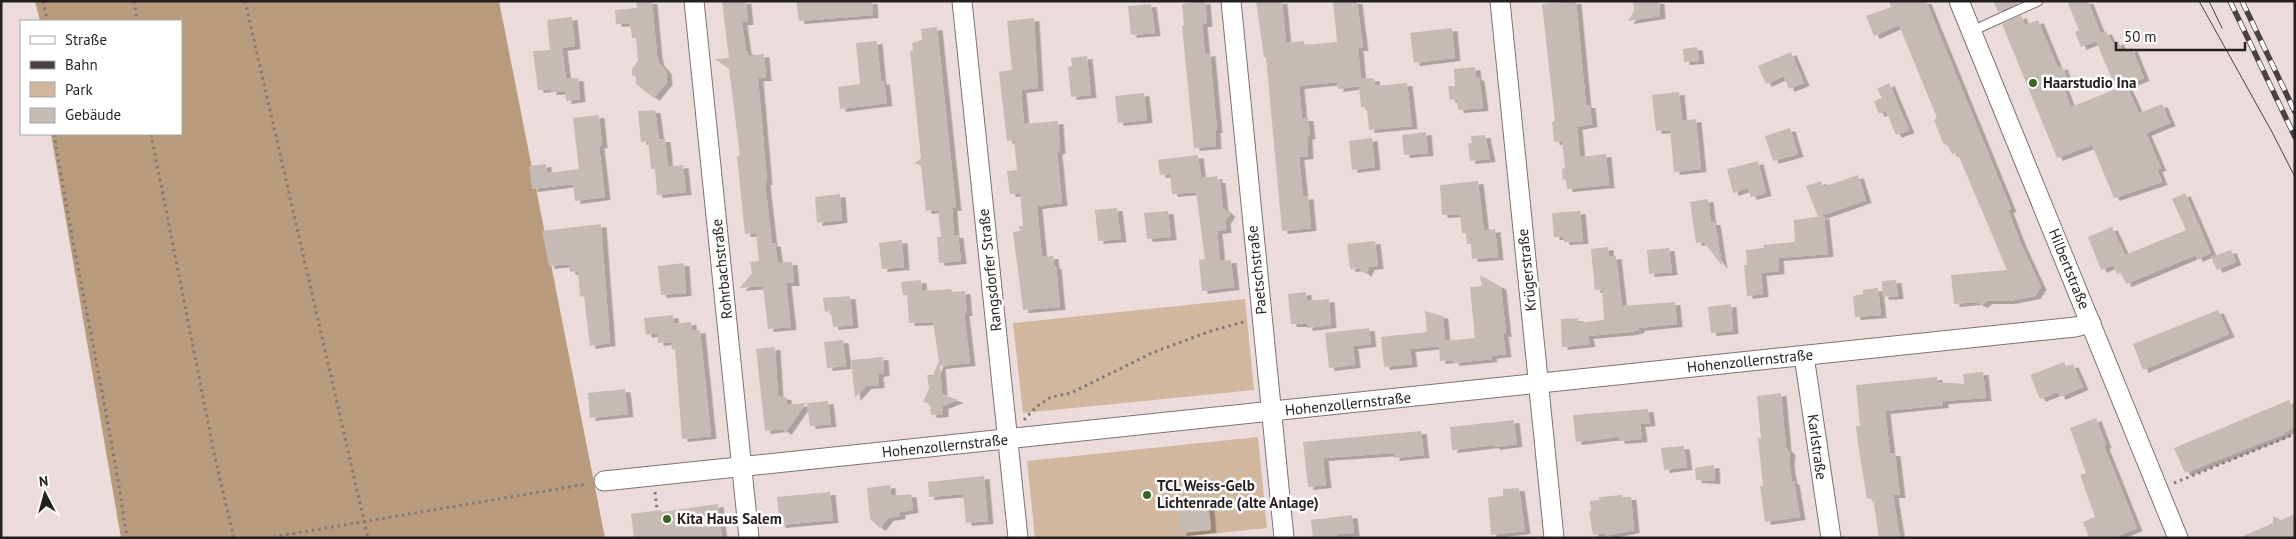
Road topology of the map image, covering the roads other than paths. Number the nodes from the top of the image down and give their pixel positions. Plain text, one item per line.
1 (694, 1) edge
2 (962, 1) edge
3 (1230, 1) edge
4 (1500, 1) edge
5 (1959, 1) edge
6 (2038, 1) edge
7 (1972, 31) junction
8 (2091, 323) junction
9 (1804, 356) junction
10 (1538, 384) junction
11 (1271, 412) junction
12 (1007, 439) junction
13 (742, 467) junction
14 (604, 481) road end
15 (749, 538) edge
16 (1018, 538) edge
17 (1284, 538) edge
18 (1554, 538) edge
19 (1830, 538) edge
20 (2178, 538) edge

1 - 13 street, Rohrbachstraße
2 - 12 street, Rangsdorfer Straße
3 - 11 street, Paetschstraße
4 - 10 street, Krügerstraße
5 - 7 street, Hilbertstraße
6 - 7 lane
7 - 8 street, Hilbertstraße
8 - 9 street, Hohenzollernstraße
8 - 20 street, Hilbertstraße
9 - 10 street, Hohenzollernstraße
9 - 19 street, Karlstraße
10 - 11 street, Hohenzollernstraße
10 - 18 street, Krügerstraße
11 - 12 street, Hohenzollernstraße
11 - 17 street, Paetschstraße
12 - 13 street, Hohenzollernstraße
12 - 16 street, Rangsdorfer Straße
13 - 14 street, Hohenzollernstraße
13 - 15 street, Rohrbachstraße

